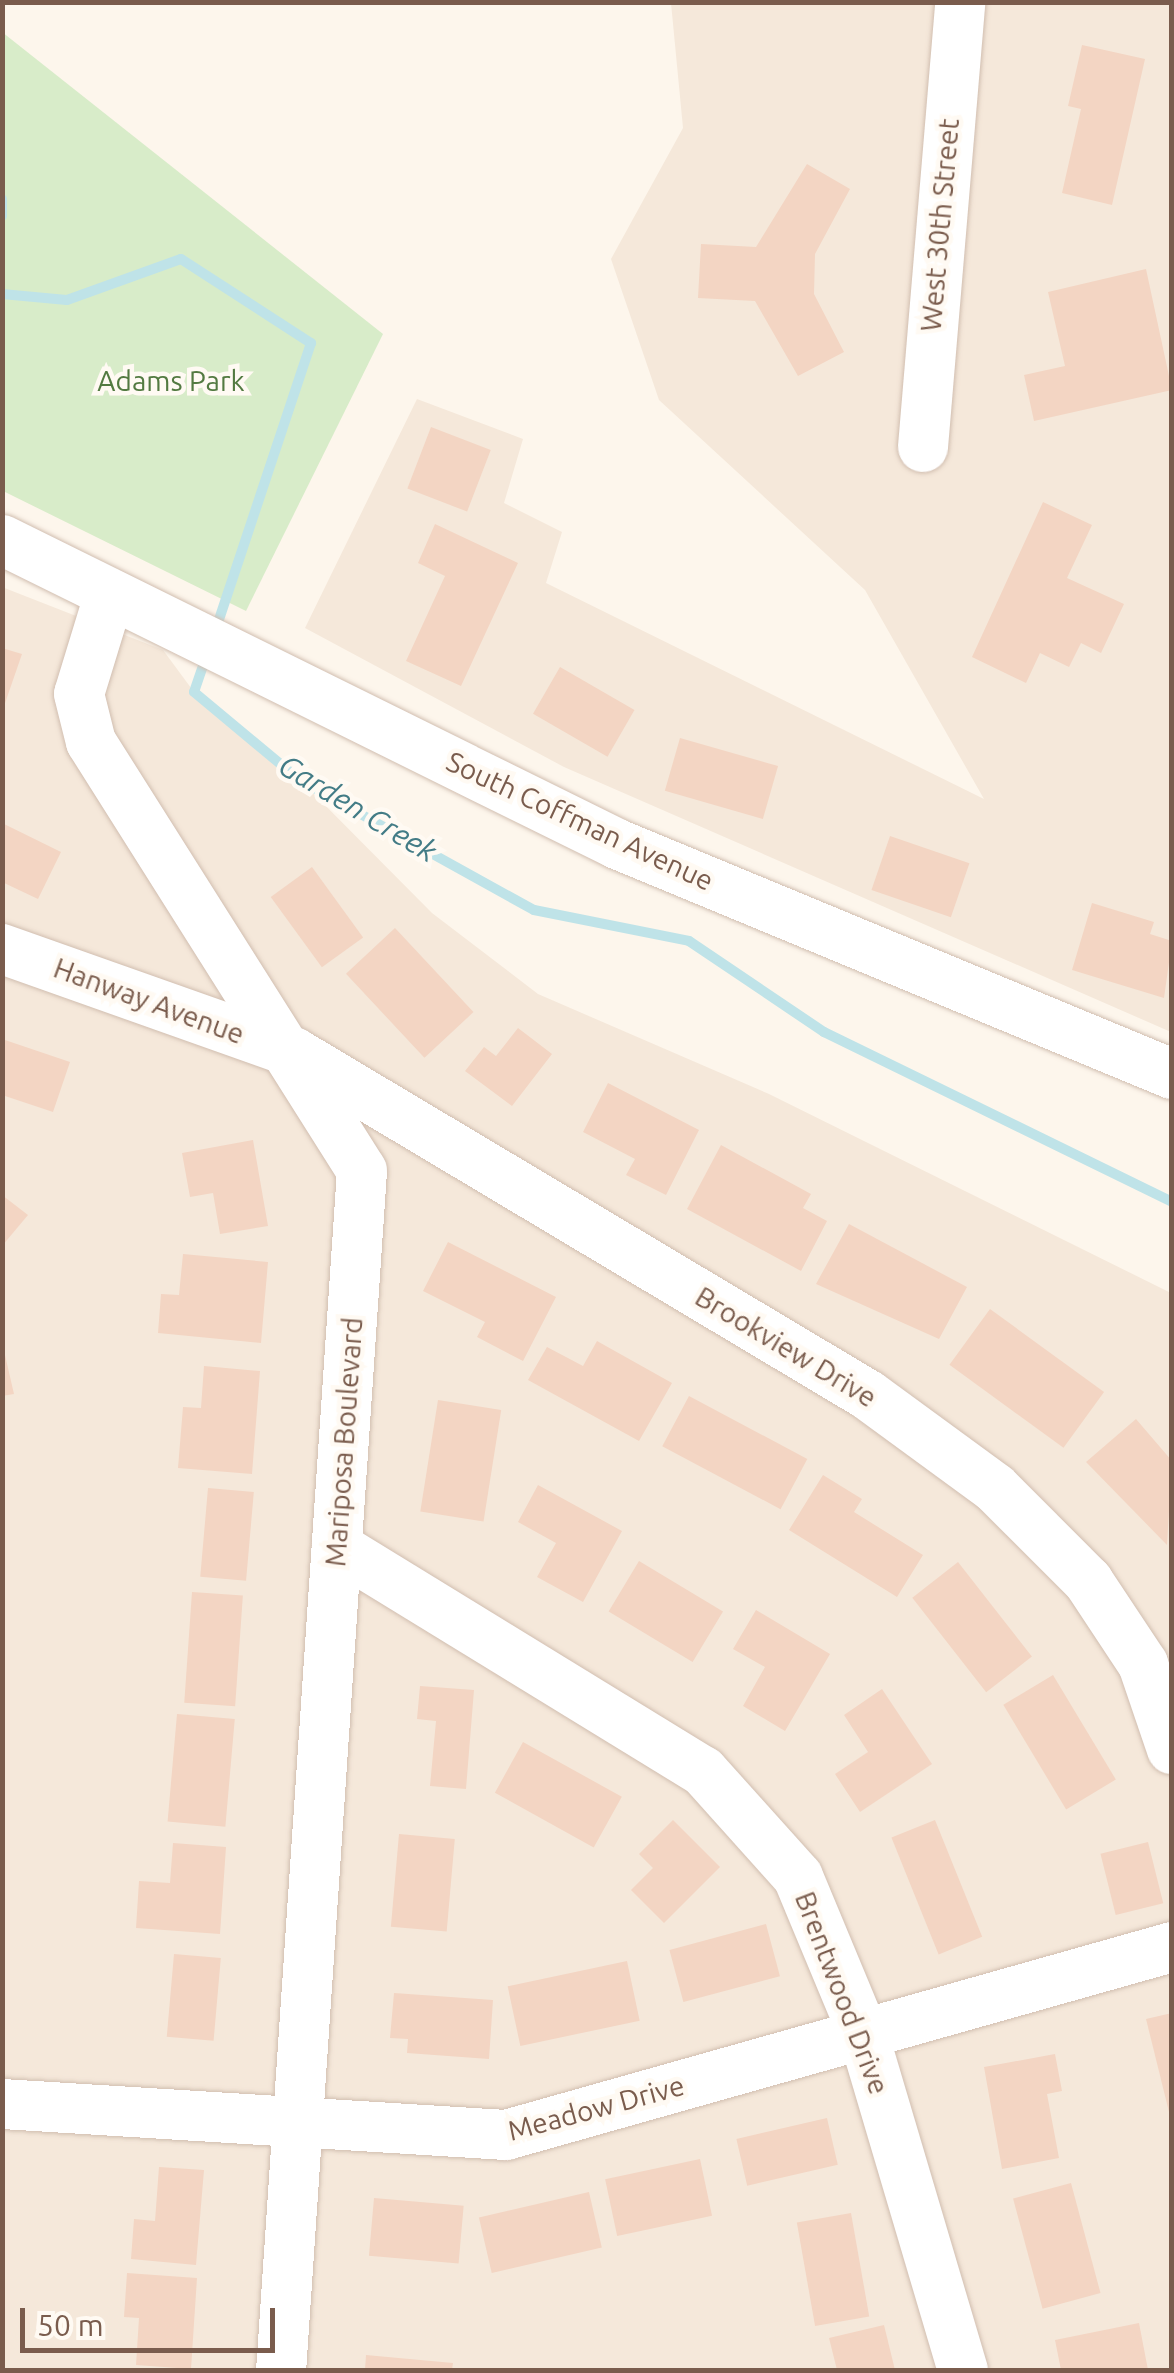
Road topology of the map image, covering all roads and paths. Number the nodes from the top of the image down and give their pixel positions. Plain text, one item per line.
1 (960, 2) edge
2 (923, 448) dead end
3 (2, 540) edge
4 (108, 596) junction
5 (2, 949) edge
6 (295, 1053) junction
7 (1172, 1074) edge
8 (336, 1547) junction
9 (1172, 1749) edge
10 (1172, 1947) edge
11 (863, 2033) junction
12 (2, 2104) edge
13 (296, 2124) junction
14 (281, 2370) edge
15 (963, 2370) edge

1 - 2 street, West 30th Street
3 - 4 street, South Coffman Avenue
4 - 6 street, Mariposa Boulevard
4 - 7 street, South Coffman Avenue
5 - 6 street, Hanway Avenue
6 - 8 street, Mariposa Boulevard
6 - 9 street, Brookview Drive
8 - 11 street, Brentwood Drive
8 - 13 street, Mariposa Boulevard
10 - 11 street, Meadow Drive
11 - 13 street, Meadow Drive
11 - 15 street, Brentwood Drive
12 - 13 street, Meadow Drive
13 - 14 street, Mariposa Boulevard

